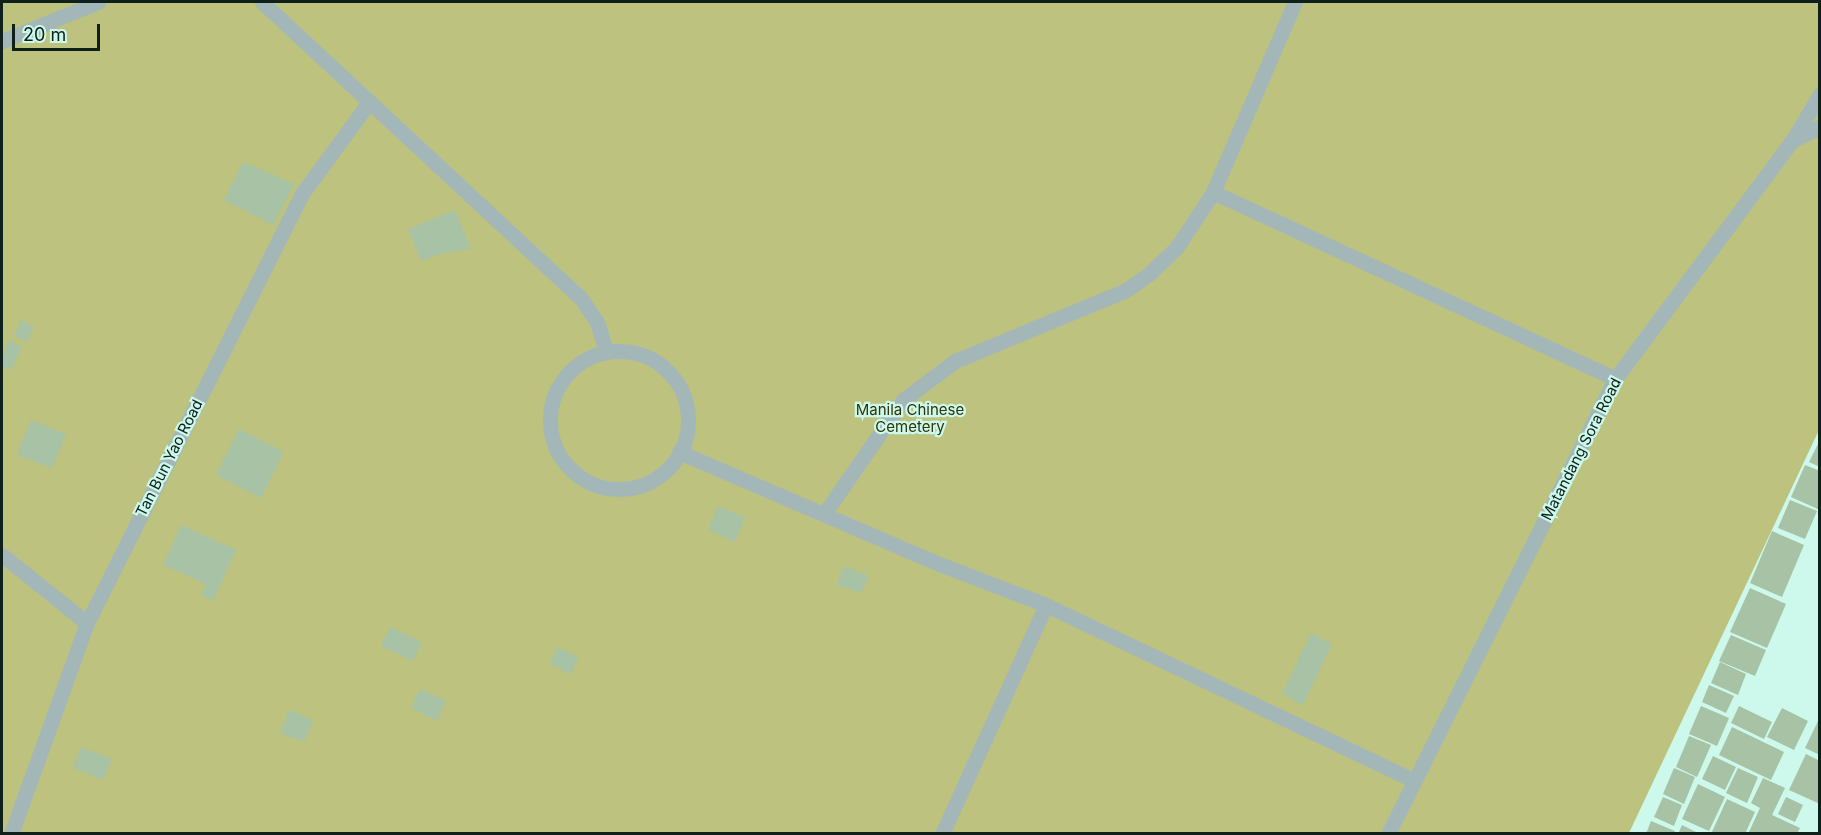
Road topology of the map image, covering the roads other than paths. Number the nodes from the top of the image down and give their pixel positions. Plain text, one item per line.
1 (98, 2) edge
2 (262, 2) edge
3 (1295, 2) edge
4 (2, 41) edge
5 (1820, 94) edge
6 (369, 102) junction
7 (1820, 127) edge
8 (1792, 141) junction
9 (1213, 192) junction
10 (606, 352) junction
11 (1615, 379) junction
12 (679, 452) junction
13 (824, 514) junction
14 (2, 555) edge
15 (1046, 605) junction
16 (87, 623) junction
17 (1413, 780) junction
18 (11, 834) edge
19 (942, 834) edge
20 (1388, 834) edge

1 - 4 lane
2 - 6 lane
3 - 9 lane
5 - 8 lane, Matandang Sora Road
6 - 10 lane
6 - 16 lane, Tan Bun Yao Road
7 - 8 lane
8 - 11 lane, Matandang Sora Road
9 - 11 lane
9 - 13 lane
10 - 12 lane
10 - 12 lane
11 - 17 lane, Matandang Sora Road
12 - 13 lane
13 - 15 lane
14 - 16 lane
15 - 17 lane
15 - 19 lane
16 - 18 lane, Tan Bun Yao Road
17 - 20 lane, Matandang Sora Road

